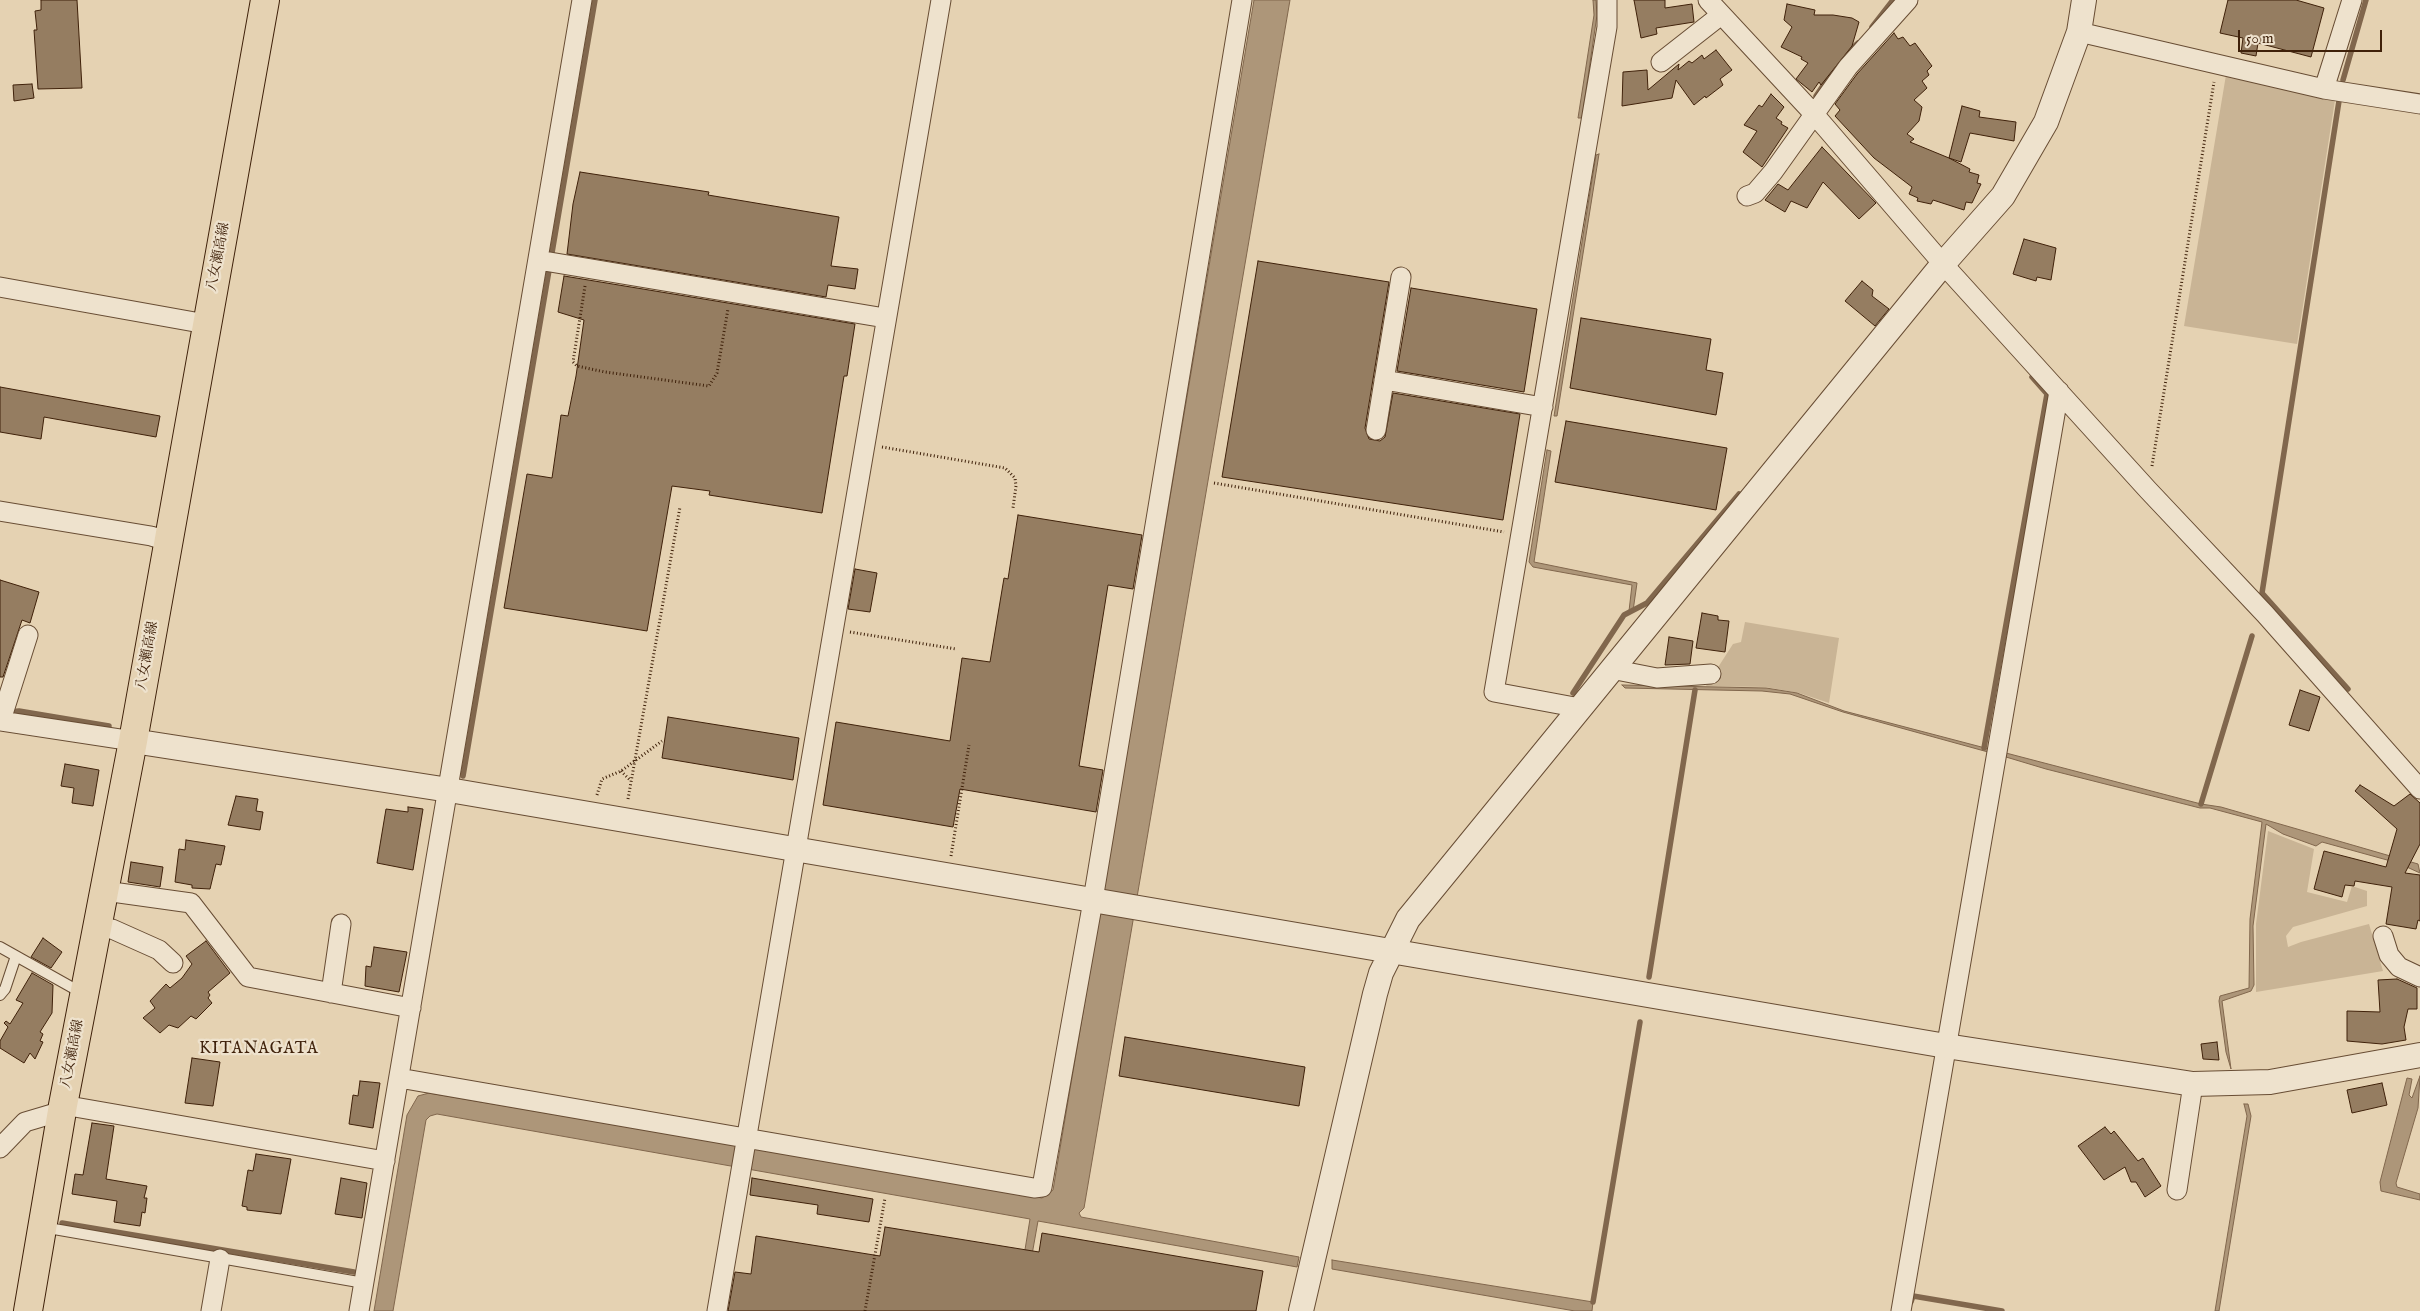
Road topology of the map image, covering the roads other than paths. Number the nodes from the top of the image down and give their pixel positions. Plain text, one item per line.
1 (265, 0) edge
2 (582, 0) edge
3 (941, 0) edge
4 (1242, 0) edge
5 (1607, 0) edge
6 (1708, 0) edge
7 (1908, 0) edge
8 (2084, 0) edge
9 (2352, 0) edge
10 (1721, 14) junction
11 (2079, 32) junction
12 (1661, 62) dead end
13 (2324, 88) junction
14 (2420, 104) edge
15 (1814, 114) junction
16 (1747, 196) dead end
17 (538, 260) junction
18 (1943, 264) junction
19 (1401, 277) dead end
20 (0, 287) edge
21 (885, 318) junction
22 (206, 324) junction
23 (1384, 380) junction
24 (2059, 391) junction
25 (1542, 406) junction
26 (1376, 430) dead end
27 (0, 511) edge
28 (167, 541) junction
29 (28, 635) dead end
30 (1611, 669) junction
31 (1711, 674) dead end
32 (1580, 708) junction
33 (0, 720) edge
34 (133, 741) junction
35 (2420, 789) edge
36 (448, 790) junction
37 (796, 851) junction
38 (105, 891) junction
39 (1096, 902) junction
40 (342, 924) dead end
41 (112, 929) dead end
42 (2383, 936) dead end
43 (0, 947) edge
44 (1391, 951) junction
45 (16, 956) junction
46 (173, 963) dead end
47 (2420, 977) edge
48 (331, 993) junction
49 (0, 995) edge
50 (85, 995) junction
51 (411, 1008) junction
52 (1946, 1046) junction
53 (2420, 1055) edge
54 (399, 1078) junction
55 (2193, 1084) junction
56 (63, 1108) junction
57 (747, 1137) junction
58 (0, 1148) edge
59 (385, 1161) junction
60 (2177, 1190) dead end
61 (54, 1228) dead end
62 (220, 1258) junction
63 (364, 1283) junction
64 (28, 1311) edge
65 (211, 1311) edge
66 (359, 1311) edge
67 (717, 1311) edge
68 (1301, 1311) edge
69 (1901, 1311) edge

1 - 22 main road, 八女瀬高線
2 - 17 street
3 - 21 street
4 - 39 street
5 - 25 street
6 - 10 street
7 - 15 street
8 - 11 street
9 - 13 street
10 - 12 street
10 - 15 street
11 - 13 street
11 - 18 street
13 - 14 street
15 - 16 street
15 - 18 street
17 - 21 street
17 - 36 street
18 - 24 street
18 - 30 street
19 - 23 street
20 - 22 street
21 - 37 street
22 - 28 main road, 八女瀬高線
23 - 25 street
23 - 26 street
24 - 35 street
24 - 52 street
25 - 32 street
27 - 28 street
28 - 34 main road, 八女瀬高線
29 - 33 street
30 - 31 street
30 - 32 street
32 - 44 street
33 - 34 street
34 - 36 street
34 - 38 main road, 八女瀬高線
36 - 37 street
36 - 51 street
37 - 39 street
37 - 57 street
38 - 48 street
38 - 50 main road, 八女瀬高線
39 - 44 street
39 - 57 street
40 - 48 street
41 - 46 street
42 - 47 street
43 - 45 lane
44 - 52 street
44 - 68 street
45 - 49 lane
45 - 50 lane
48 - 51 street
50 - 56 main road, 八女瀬高線
51 - 54 street
52 - 55 street
52 - 69 street
53 - 55 street
54 - 57 street
54 - 59 street
55 - 60 street
56 - 58 street
56 - 59 street
56 - 64 main road, 八女瀬高線
57 - 67 street
59 - 63 street
61 - 62 lane
62 - 63 lane
62 - 65 street
63 - 66 street

